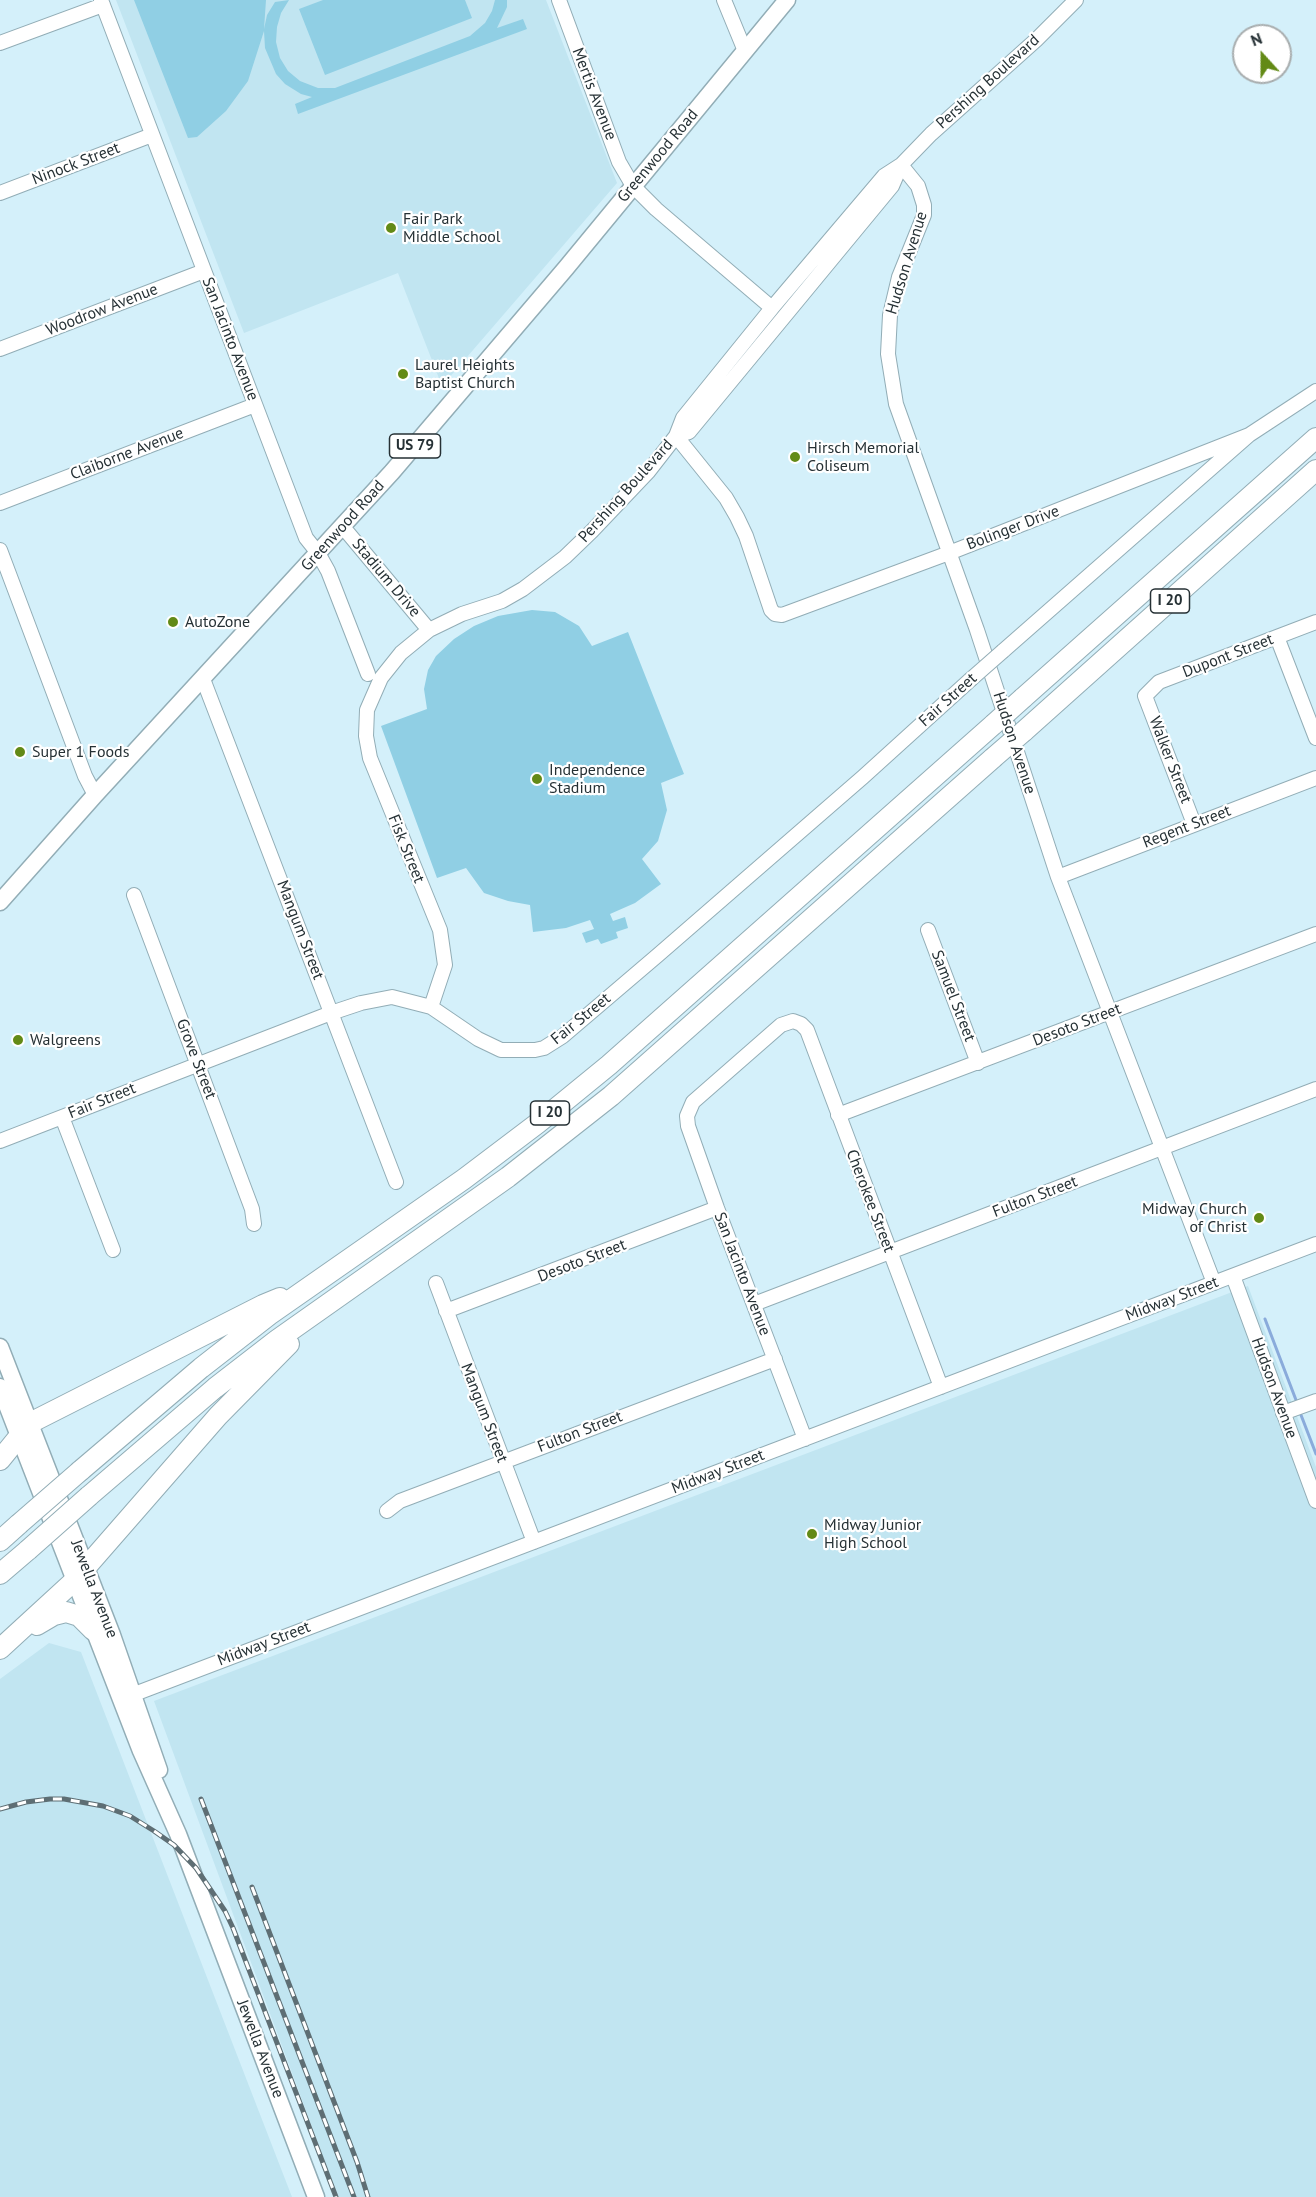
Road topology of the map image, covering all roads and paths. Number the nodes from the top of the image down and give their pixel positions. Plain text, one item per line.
1 (559, 0) edge
2 (723, 0) edge
3 (787, 0) edge
4 (1055, 0) edge
5 (102, 2) edge
6 (1071, 5) edge
7 (0, 43) edge
8 (745, 51) junction
9 (152, 135) junction
10 (901, 165) junction
11 (633, 186) junction
12 (0, 193) edge
13 (204, 271) junction
14 (772, 308) junction
15 (0, 349) edge
16 (1316, 391) edge
17 (255, 405) junction
18 (1250, 435) junction
19 (676, 436) junction
20 (1316, 438) edge
21 (1316, 470) edge
22 (0, 503) edge
23 (343, 527) junction
24 (0, 550) edge
25 (318, 553) junction
26 (949, 553) junction
27 (1316, 622) edge
28 (429, 630) junction
29 (1277, 637) junction
30 (1003, 651) joint
31 (368, 674) dead end
32 (203, 679) junction
33 (375, 690) joint
34 (1145, 696) joint
35 (1316, 738) edge
36 (1316, 778) edge
37 (95, 795) junction
38 (1194, 824) junction
39 (1058, 877) junction
40 (134, 895) dead end
41 (0, 902) edge
42 (928, 930) dead end
43 (1316, 934) edge
44 (431, 1007) junction
45 (1110, 1012) junction
46 (331, 1013) junction
47 (793, 1021) joint
48 (978, 1063) junction
49 (198, 1064) junction
50 (1316, 1089) edge
51 (838, 1115) junction
52 (62, 1117) junction
53 (0, 1141) edge
54 (1162, 1148) junction
55 (396, 1182) dead end
56 (717, 1208) junction
57 (254, 1224) dead end
58 (1316, 1244) edge
59 (113, 1250) dead end
60 (889, 1252) junction
61 (1233, 1276) junction
62 (436, 1283) dead end
63 (1214, 1283) junction
64 (305, 1289) junction
65 (329, 1304) junction
66 (754, 1304) junction
67 (446, 1311) junction
68 (0, 1347) edge
69 (775, 1359) junction
70 (0, 1387) edge
71 (941, 1387) junction
72 (1316, 1401) edge
73 (1283, 1413) junction
74 (24, 1430) junction
75 (805, 1438) junction
76 (0, 1460) edge
77 (503, 1462) junction
78 (1316, 1501) edge
79 (387, 1511) dead end
80 (0, 1541) edge
81 (534, 1542) junction
82 (0, 1575) edge
83 (80, 1575) junction
84 (93, 1630) junction
85 (0, 1649) edge
86 (127, 1697) junction
87 (316, 2197) edge

1 - 11 street, Mertis Avenue
2 - 8 street
3 - 8 main road, Greenwood Road / US 79
4 - 6 street
5 - 7 street
5 - 9 street, San Jacinto Avenue
6 - 10 street, Pershing Boulevard
8 - 11 main road, Greenwood Road / US 79
9 - 12 street, Ninock Street
9 - 13 street, San Jacinto Avenue
10 - 14 street, Pershing Boulevard
10 - 19 street, Pershing Boulevard
10 - 26 street, Hudson Avenue
11 - 14 street, Mertis Avenue
11 - 23 main road, Greenwood Road / US 79
13 - 15 street, Woodrow Avenue
13 - 17 street, San Jacinto Avenue
14 - 19 street, Pershing Boulevard
16 - 18 street, Bolinger Drive
17 - 22 street, Claiborne Avenue
17 - 25 street, San Jacinto Avenue
18 - 26 street, Bolinger Drive
18 - 30 street, Bolinger Drive
19 - 26 street, Bolinger Drive
19 - 28 street, Pershing Boulevard
20 - 64 highway, I 20, bridge
21 - 65 highway, I 20, bridge
23 - 25 main road, Greenwood Road / US 79
23 - 28 street, Stadium Drive
24 - 37 street
25 - 31 street, San Jacinto Avenue
25 - 32 main road, Greenwood Road / US 79
26 - 39 street, Hudson Avenue
27 - 29 street, Dupont Street
28 - 33 street, Pershing Boulevard
29 - 34 street, Dupont Street
29 - 35 street
30 - 44 street, Fair Street, bridge
32 - 37 main road, Greenwood Road / US 79
32 - 46 street, Mangum Street
33 - 44 street, Fisk Street
34 - 38 street, Walker Street
36 - 38 street, Regent Street
37 - 41 main road, Greenwood Road / US 79
38 - 39 street, Regent Street
39 - 45 street, Hudson Avenue
40 - 49 street, Grove Street
42 - 48 street, Samuel Street
43 - 45 street, Desoto Street
44 - 46 street, Fair Street
45 - 48 street, Desoto Street
45 - 54 street, Hudson Avenue
46 - 49 street, Fair Street
46 - 55 street, Mangum Street
47 - 51 street, Cherokee Street
47 - 56 street, San Jacinto Avenue
48 - 51 street, Desoto Street
49 - 52 street, Fair Street
49 - 57 street, Grove Street
50 - 54 street, Fulton Street
51 - 60 street, Cherokee Street
52 - 53 street, Fair Street
52 - 59 street
54 - 60 street, Fulton Street
54 - 63 street, Hudson Avenue
56 - 66 street, San Jacinto Avenue
56 - 67 street, Desoto Street
58 - 61 street, Midway Street
60 - 66 street, Fulton Street
60 - 71 street, Cherokee Street
61 - 63 street, Midway Street
61 - 73 street, Hudson Avenue
62 - 67 street, Mangum Street
63 - 71 street, Midway Street
64 - 74 highway
64 - 80 highway, I 20, bridge
65 - 82 highway, I 20, bridge
65 - 83 highway
66 - 69 street, San Jacinto Avenue
67 - 77 street, Mangum Street
68 - 74 main road, Jewella Avenue
69 - 75 street, San Jacinto Avenue
69 - 77 street, Fulton Street
70 - 74 main road, Jewella Avenue
71 - 75 street, Midway Street
72 - 73 street
73 - 78 street, Hudson Avenue
74 - 76 highway
74 - 83 main road, Jewella Avenue
75 - 81 street, Midway Street
77 - 79 street, Fulton Street
77 - 81 street, Mangum Street
81 - 86 street, Midway Street
83 - 84 main road, Jewella Avenue
83 - 85 highway
83 - 86 main road, Jewella Avenue
84 - 85 highway
84 - 86 main road, Jewella Avenue
86 - 87 main road, Jewella Avenue

